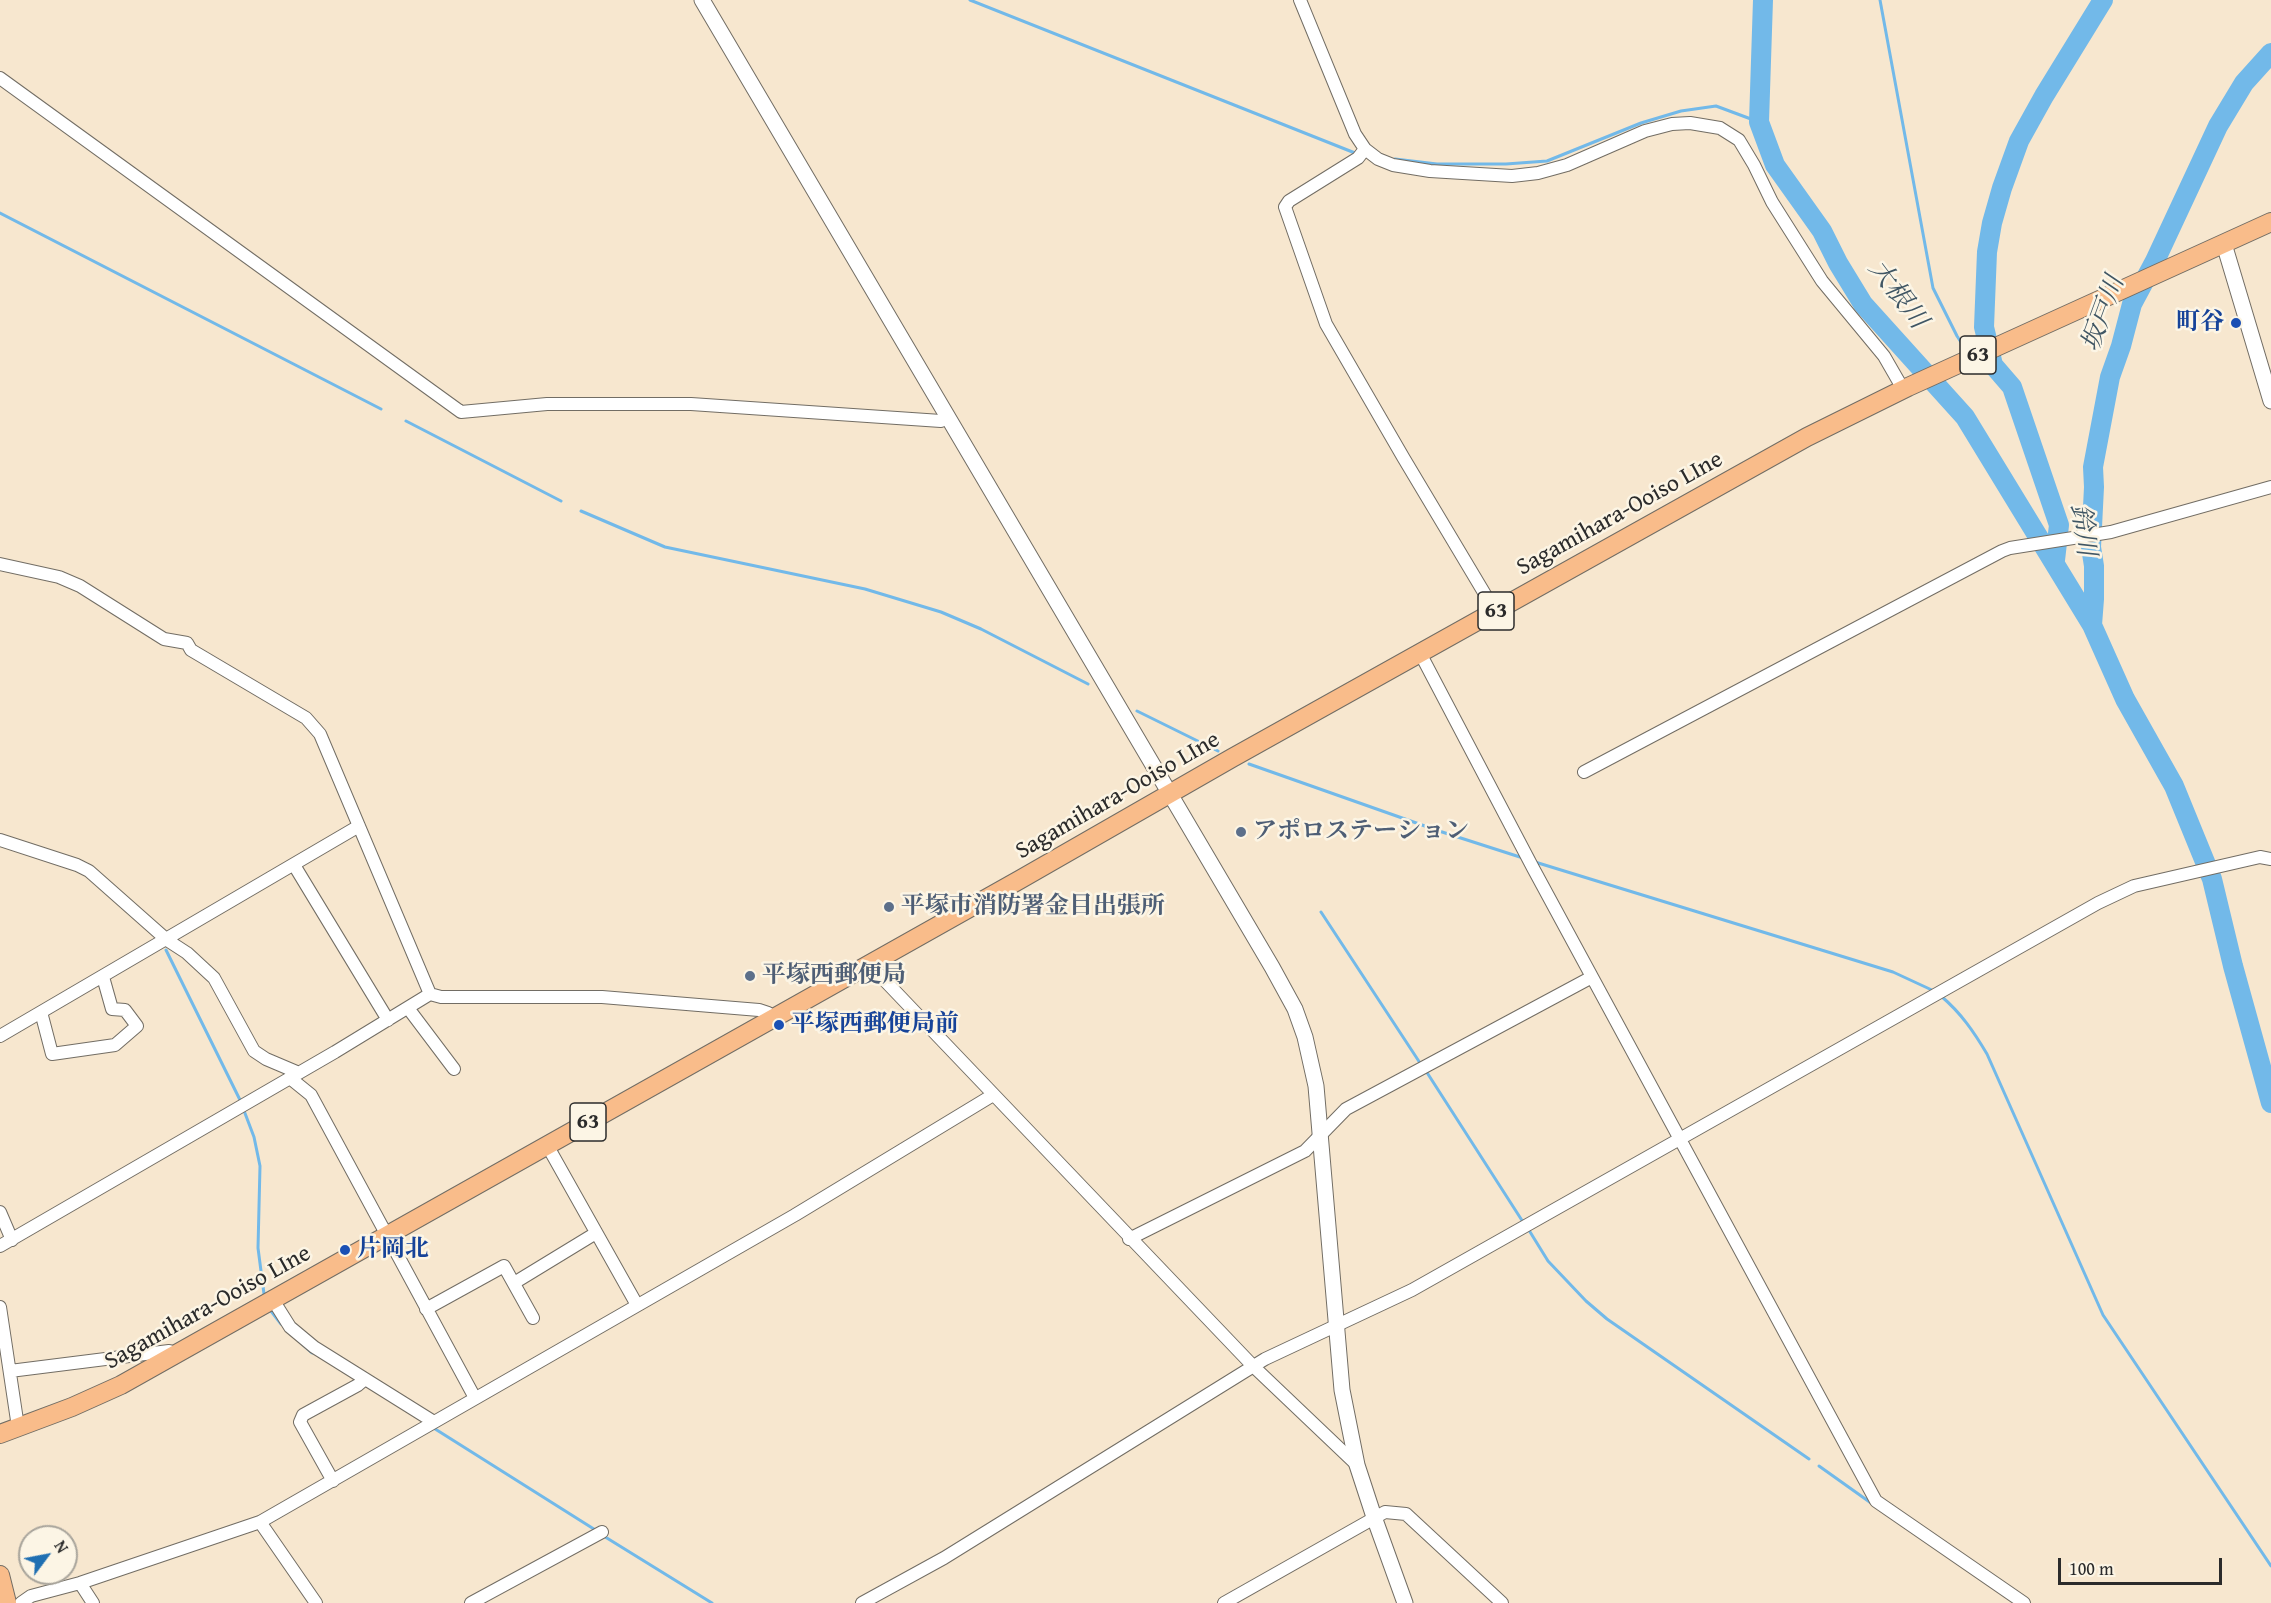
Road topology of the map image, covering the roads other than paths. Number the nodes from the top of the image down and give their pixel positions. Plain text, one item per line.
1 (702, 0) edge
2 (1300, 0) edge
3 (0, 78) edge
4 (1365, 149) junction
5 (2271, 222) edge
6 (2224, 244) junction
7 (1906, 388) junction
8 (2271, 401) edge
9 (948, 417) junction
10 (2271, 487) edge
11 (0, 564) edge
12 (1496, 611) junction
13 (1420, 653) junction
14 (1584, 772) dead end
15 (1169, 794) junction
16 (359, 826) junction
17 (0, 840) edge
18 (2271, 859) edge
19 (294, 865) junction
20 (166, 940) junction
21 (869, 964) junction
22 (103, 976) junction
23 (1592, 977) junction
24 (430, 994) junction
25 (408, 1008) junction
26 (41, 1012) junction
27 (773, 1017) junction
28 (388, 1020) junction
29 (0, 1036) edge
30 (454, 1069) dead end
31 (294, 1076) junction
32 (993, 1095) junction
33 (1321, 1133) junction
34 (1681, 1138) junction
35 (547, 1145) junction
36 (0, 1212) edge
37 (596, 1233) junction
38 (387, 1235) junction
39 (1129, 1239) junction
40 (12, 1240) junction
41 (0, 1246) edge
42 (514, 1283) junction
43 (273, 1300) junction
44 (637, 1305) junction
45 (0, 1307) edge
46 (426, 1309) junction
47 (533, 1318) dead end
48 (1338, 1324) junction
49 (178, 1354) junction
50 (1253, 1366) junction
51 (10, 1371) junction
52 (361, 1382) junction
53 (475, 1398) junction
54 (429, 1426) junction
55 (18, 1427) junction
56 (0, 1434) edge
57 (1357, 1465) junction
58 (333, 1481) junction
59 (1374, 1517) junction
60 (260, 1522) junction
61 (599, 1534) dead end
62 (0, 1575) edge
63 (80, 1583) junction
64 (7, 1603) edge
65 (21, 1603) edge
66 (93, 1603) edge
67 (316, 1603) edge
68 (471, 1603) edge
69 (862, 1603) edge
70 (1224, 1603) edge
71 (1406, 1603) edge
72 (1502, 1603) edge
73 (2024, 1603) edge

1 - 9 street
2 - 4 street
3 - 9 street
4 - 7 street
4 - 12 street
5 - 6 main road, Sagamihara-Ooiso LIne / 63
6 - 7 main road, Sagamihara-Ooiso LIne / 63
6 - 8 street
7 - 12 main road, Sagamihara-Ooiso LIne / 63
9 - 15 street
10 - 14 street
11 - 16 street
12 - 13 main road, Sagamihara-Ooiso LIne / 63
13 - 15 main road, Sagamihara-Ooiso LIne / 63
13 - 23 street
15 - 21 main road, Sagamihara-Ooiso LIne / 63
15 - 33 street
16 - 19 street
16 - 24 street
17 - 20 street
18 - 34 street
19 - 20 street
19 - 28 street
20 - 22 street
20 - 31 street
21 - 27 main road, Sagamihara-Ooiso LIne / 63
21 - 32 street
22 - 26 street
22 - 26 street
23 - 33 street
23 - 34 street
24 - 25 street
24 - 27 street
25 - 28 street
25 - 30 street
26 - 29 street
27 - 35 main road, Sagamihara-Ooiso LIne / 63
28 - 31 street
31 - 38 street
31 - 40 street
32 - 39 street
32 - 44 street
33 - 39 street
33 - 48 street
34 - 48 street
34 - 73 street
35 - 37 street
35 - 38 main road, Sagamihara-Ooiso LIne / 63
36 - 40 street
37 - 42 street
37 - 44 street
38 - 43 main road, Sagamihara-Ooiso LIne / 63
38 - 46 street
39 - 50 street
40 - 41 street
42 - 46 street
42 - 47 street
43 - 49 main road, Sagamihara-Ooiso LIne / 63
43 - 52 street
44 - 53 street
45 - 51 street
46 - 53 street
48 - 50 street
48 - 57 street
49 - 51 street
49 - 55 main road, Sagamihara-Ooiso LIne / 63
50 - 57 street
50 - 69 street
51 - 55 street
52 - 54 street
52 - 58 street
53 - 54 street
54 - 58 street
55 - 56 main road, Sagamihara-Ooiso LIne / 63
57 - 59 street
58 - 60 street
59 - 70 street
59 - 71 street
59 - 72 street
60 - 63 street
60 - 67 street
61 - 68 street
62 - 64 main road
63 - 65 street
63 - 66 street

